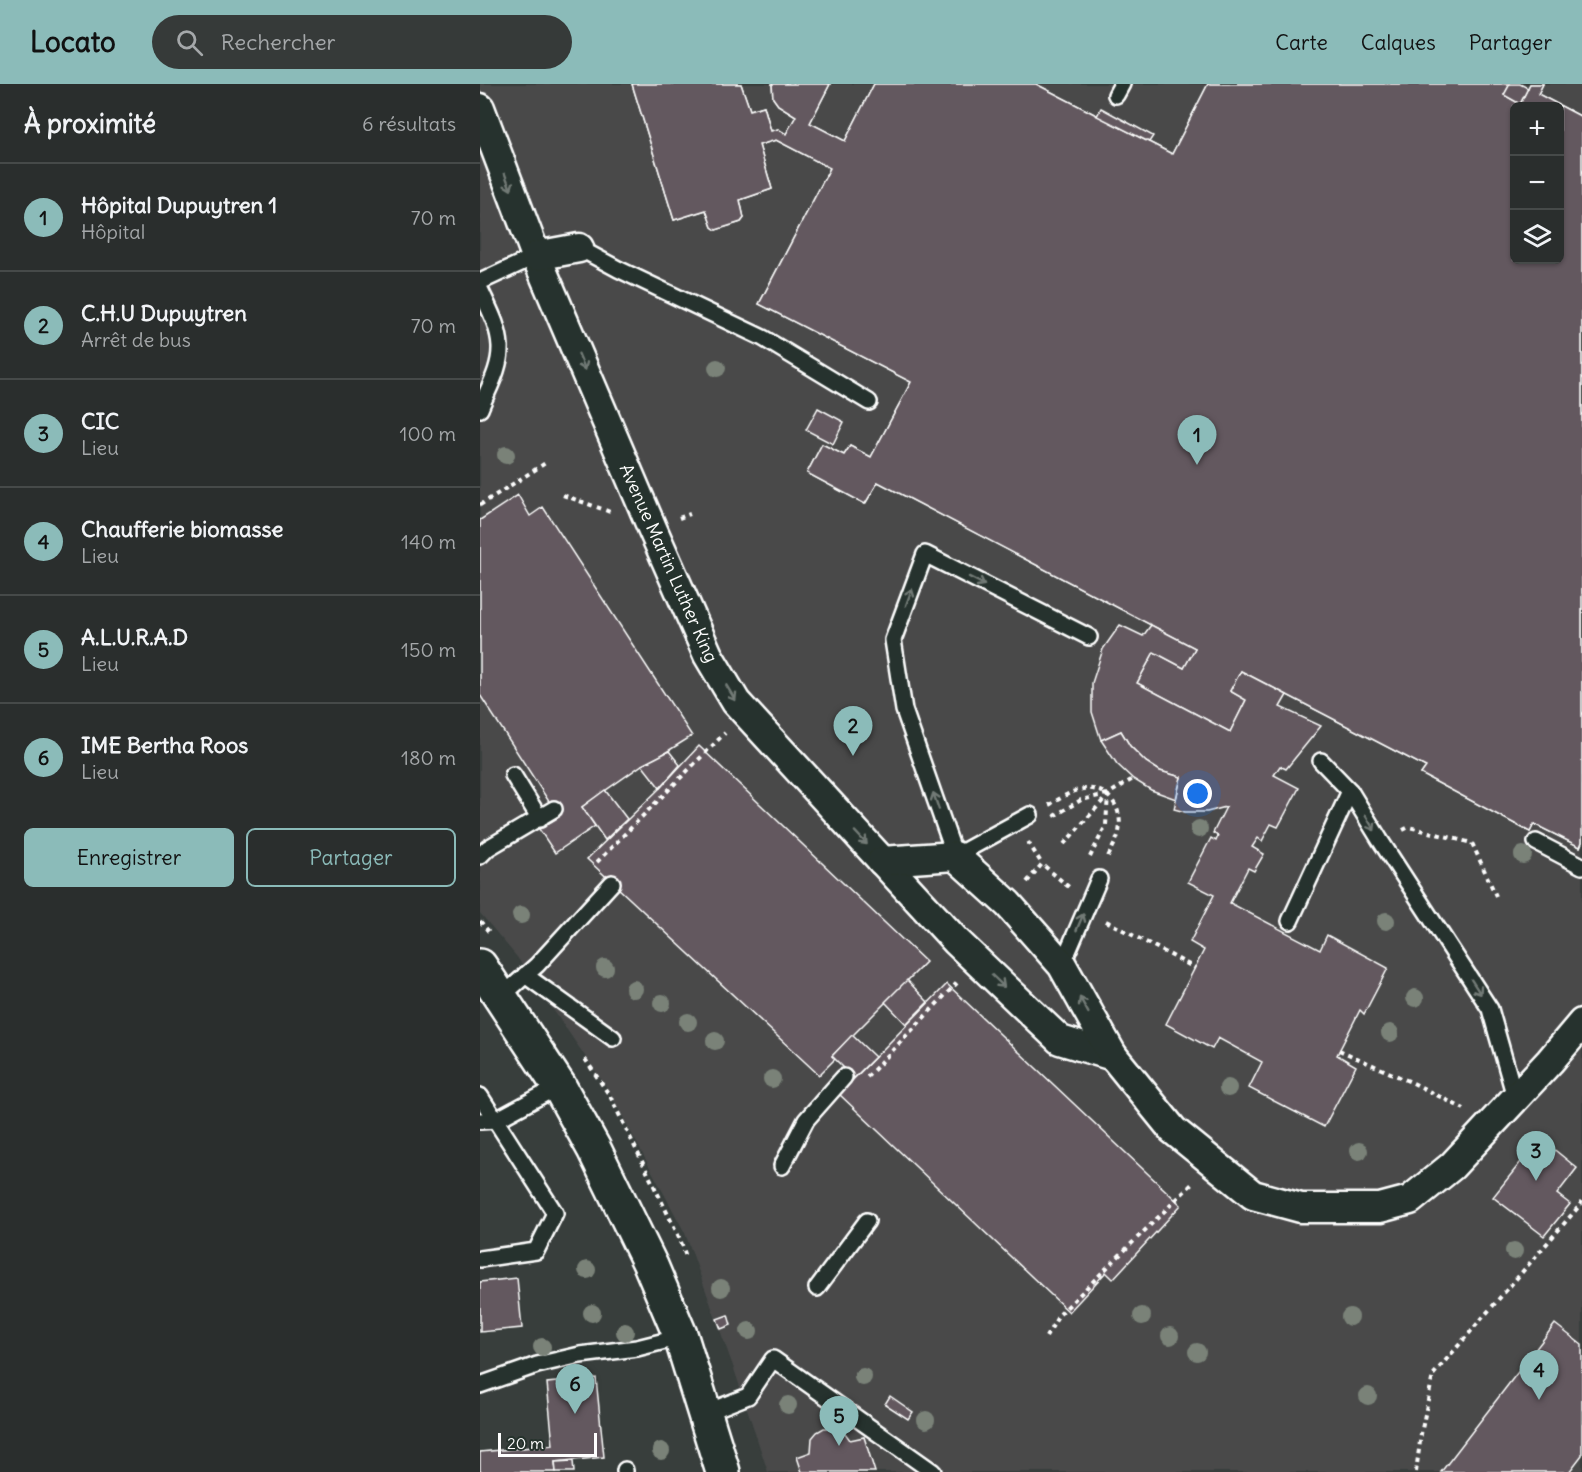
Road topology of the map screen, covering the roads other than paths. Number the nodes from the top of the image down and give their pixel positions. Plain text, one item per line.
1 (480, 108) edge
2 (579, 248) joint
3 (536, 256) junction
4 (480, 282) edge
5 (480, 289) edge
6 (869, 402) dead end
7 (480, 409) edge
8 (1089, 637) dead end
9 (1321, 761) dead end
10 (513, 775) dead end
11 (1350, 791) junction
12 (554, 809) dead end
13 (1030, 815) road end
14 (540, 819) junction
15 (1536, 842) dead end
16 (480, 856) edge
17 (955, 856) junction
18 (882, 861) junction
19 (1582, 866) edge
20 (1099, 879) road end
21 (612, 883) dead end
22 (1290, 921) dead end
23 (1062, 965) junction
24 (480, 966) edge
25 (525, 975) junction
26 (501, 997) junction
27 (1582, 1023) edge
28 (613, 1038) dead end
29 (1113, 1056) junction
30 (844, 1077) dead end
31 (559, 1086) junction
32 (480, 1096) edge
33 (1515, 1097) junction
34 (496, 1120) junction
35 (480, 1121) edge
36 (782, 1166) dead end
37 (867, 1221) dead end
38 (480, 1259) edge
39 (817, 1288) dead end
40 (681, 1337) junction
41 (480, 1384) edge
42 (705, 1413) junction
43 (723, 1472) edge
44 (933, 1472) edge

1 -> 3 street, Avenue Martin Luther King
2 - 3 street
2 - 6 lane
3 - 4 lane
3 -> 18 street, Avenue Martin Luther King
5 - 7 lane
17 -> 8 lane
9 - 11 lane
10 - 14 lane
11 - 22 lane
11 -> 33 lane
12 - 14 lane
13 - 17 lane
14 - 16 lane
15 - 19 lane
17 - 18 street
17 - 23 street
18 -> 29 street, Avenue Martin Luther King
23 -> 20 lane
21 - 25 lane
29 -> 23 street
24 - 26 street
25 - 26 lane
25 - 28 lane
26 - 31 street
27 - 33 street
29 - 33 street
30 - 36 lane
31 - 34 lane
31 - 40 street
32 - 34 lane
34 - 35 lane
34 - 38 lane
37 - 39 lane
40 - 41 lane
40 - 42 street
42 - 43 street
42 - 44 lane

